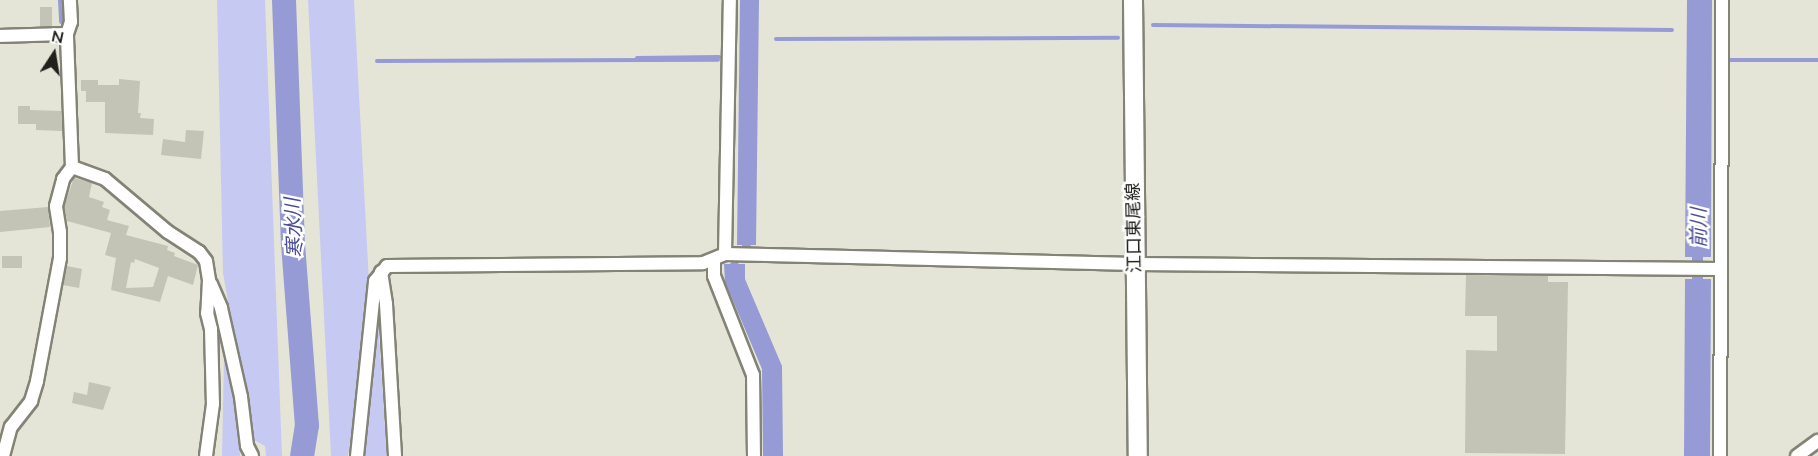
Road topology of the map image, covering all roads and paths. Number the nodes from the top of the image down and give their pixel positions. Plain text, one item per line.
1 (70, 0) edge
2 (730, 0) edge
3 (1133, 0) edge
4 (1722, 0) edge
5 (67, 34) junction
6 (0, 36) edge
7 (72, 167) junction
8 (736, 254) junction
9 (714, 261) junction
10 (1135, 264) junction
11 (1720, 269) junction
12 (381, 271) junction
13 (209, 280) junction
14 (1818, 441) edge
15 (3, 456) edge
16 (206, 456) edge
17 (252, 456) edge
18 (357, 456) edge
19 (395, 456) edge
20 (754, 456) edge
21 (1138, 456) edge
22 (1720, 456) edge
23 (1797, 456) edge

1 - 5 street
2 - 8 street
3 - 10 main road, 江口東尾線
4 - 11 street
5 - 6 street
5 - 7 street
7 - 13 street
7 - 15 street
8 - 9 street
8 - 10 street
9 - 12 street
9 - 20 street
10 - 11 street
10 - 21 main road, 江口東尾線
11 - 22 street
12 - 18 street
12 - 19 street
13 - 16 street
13 - 17 street
14 - 23 street

